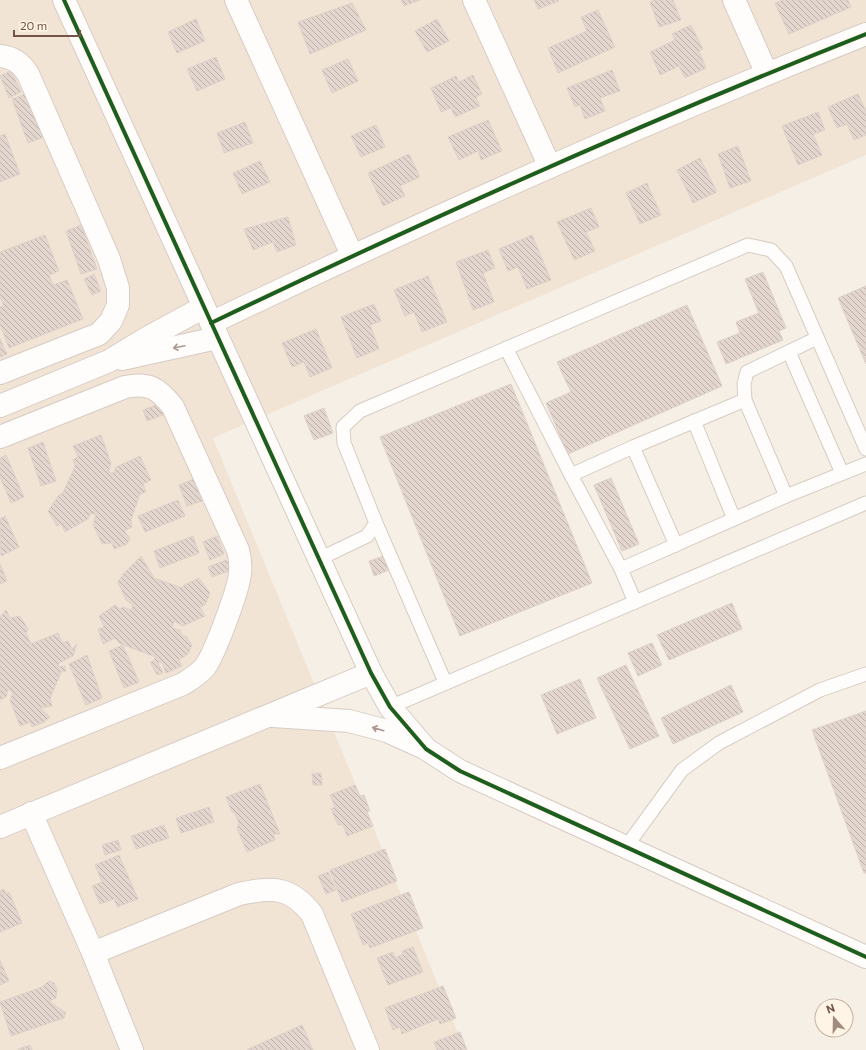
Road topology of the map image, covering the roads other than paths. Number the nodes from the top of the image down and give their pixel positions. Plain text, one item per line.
1 (64, 0) edge
2 (236, 0) edge
3 (474, 0) edge
4 (734, 0) edge
5 (866, 34) edge
6 (0, 56) edge
7 (767, 74) junction
8 (550, 167) junction
9 (352, 255) junction
10 (210, 323) junction
11 (817, 338) junction
12 (506, 348) junction
13 (789, 352) junction
14 (109, 361) junction
15 (0, 373) edge
16 (745, 400) junction
17 (0, 406) edge
18 (0, 413) edge
19 (694, 420) junction
20 (4, 435) edge
21 (633, 447) junction
22 (866, 448) edge
23 (866, 464) edge
24 (842, 473) junction
25 (571, 475) junction
26 (786, 496) junction
27 (866, 503) edge
28 (734, 519) junction
29 (376, 523) junction
30 (676, 545) junction
31 (319, 559) junction
32 (621, 569) junction
33 (635, 602) junction
34 (370, 673) junction
35 (866, 674) edge
36 (445, 682) junction
37 (390, 707) junction
38 (268, 715) junction
39 (426, 749) junction
40 (0, 758) edge
41 (31, 812) junction
42 (0, 827) edge
43 (626, 847) junction
44 (93, 953) junction
45 (866, 957) edge
46 (132, 1050) edge
47 (368, 1050) edge

1 - 10 street
2 - 9 street
3 - 8 street
4 - 7 street
5 - 7 street
6 - 15 street
7 - 8 street
8 - 9 street
9 - 10 street
10 -> 14 street
10 - 14 street
10 - 31 street
11 - 12 lane
11 - 13 lane
11 - 22 lane
12 - 25 lane
12 - 29 lane
13 - 16 lane
13 - 24 lane
14 - 17 street
16 - 19 lane
16 - 26 lane
18 - 20 street
19 - 21 lane
19 - 28 lane
20 - 40 street
21 - 25 lane
21 - 30 lane
23 - 24 lane
24 - 26 lane
25 - 32 lane
26 - 28 lane
27 - 33 lane
28 - 30 lane
29 - 31 lane
29 - 36 lane
30 - 32 lane
31 - 34 street
32 - 33 lane
33 - 36 lane
34 - 37 street
34 - 38 street
35 - 43 lane
36 - 37 lane
37 - 39 street
39 -> 38 street
38 - 41 street
39 - 43 street
41 - 42 street
41 - 44 street
43 - 45 street
44 - 46 street
44 - 47 street

